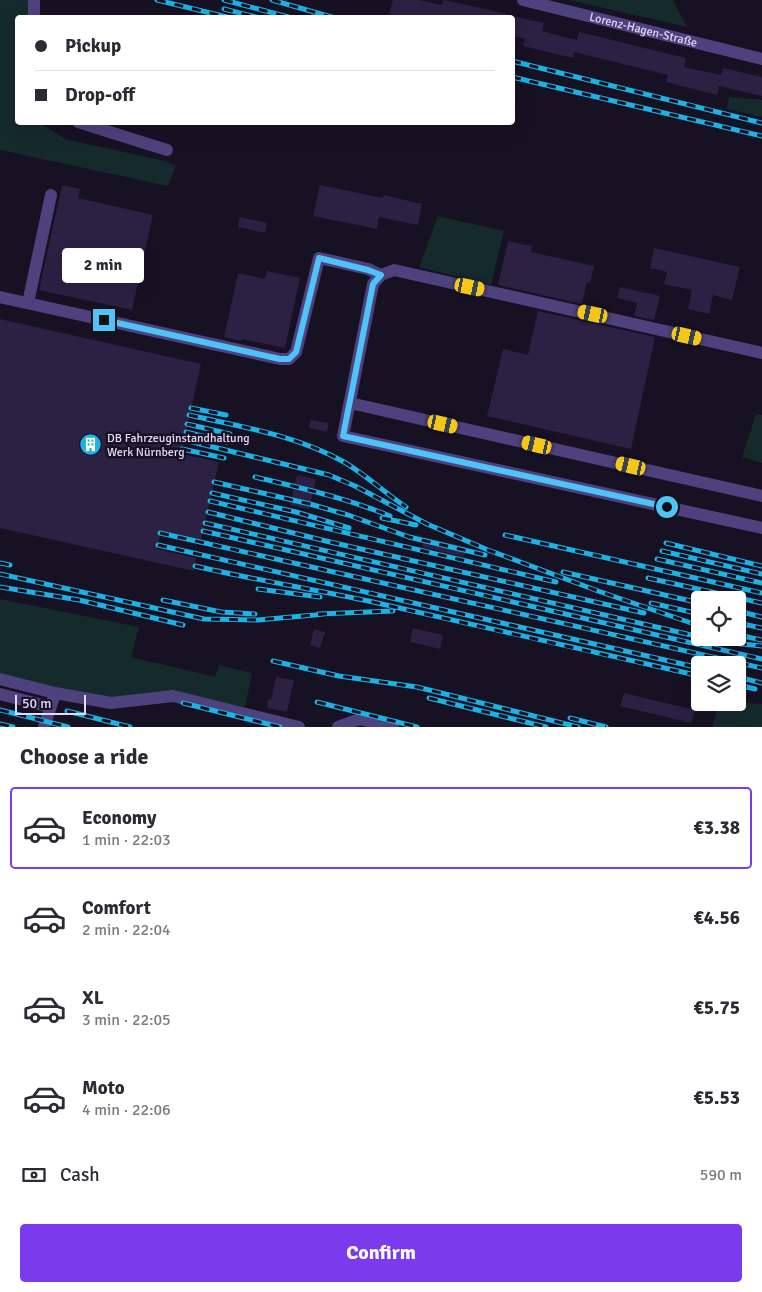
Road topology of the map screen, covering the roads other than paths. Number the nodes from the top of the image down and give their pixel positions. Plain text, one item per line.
1 (34, 0) edge
2 (523, 0) edge
3 (34, 15) edge
4 (762, 59) edge
5 (88, 125) edge
6 (167, 150) dead end
7 (51, 195) dead end
8 (381, 275) junction
9 (0, 297) edge
10 (28, 303) junction
11 (762, 352) edge
12 (350, 403) junction
13 (762, 496) edge
14 (762, 528) edge
15 (0, 679) edge
16 (55, 693) junction
17 (0, 694) edge
18 (50, 706) junction
19 (44, 727) edge
20 (299, 727) edge
21 (338, 727) edge
22 (393, 727) edge

1 - 3 street
2 - 4 street, Lorenz-Hagen-Straße
5 - 6 street
7 - 10 street
8 - 10 street
8 - 11 street
8 - 12 street
9 - 10 street
12 - 13 street
12 - 14 street
15 - 16 street
16 - 18 street
16 - 20 street
17 - 18 street
18 - 19 street
21 - 22 street

